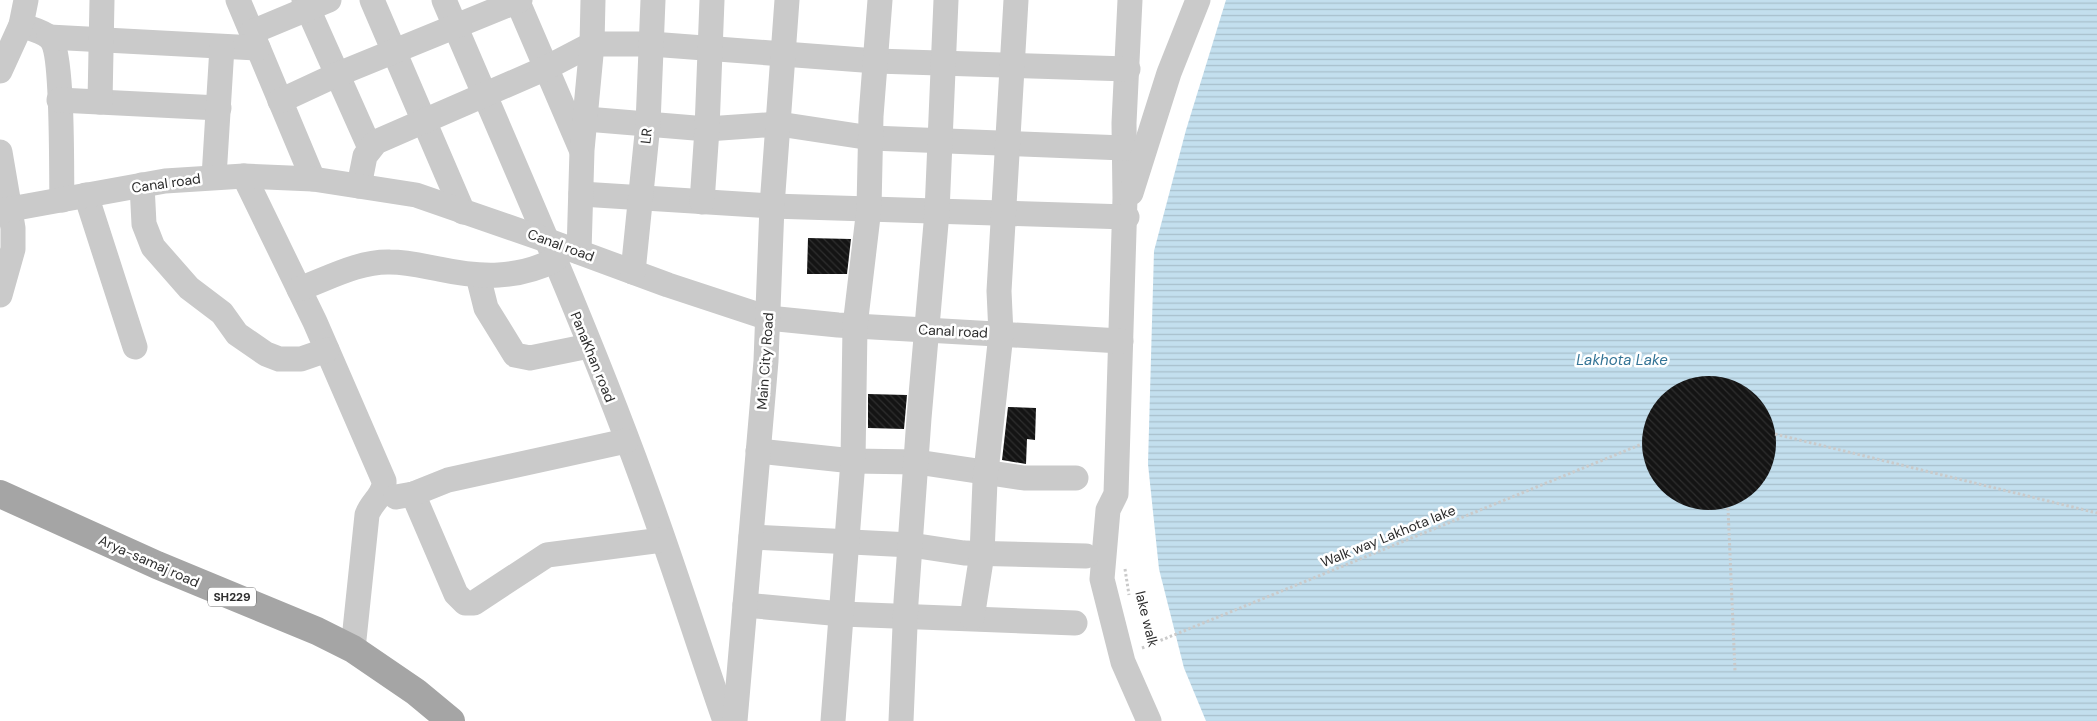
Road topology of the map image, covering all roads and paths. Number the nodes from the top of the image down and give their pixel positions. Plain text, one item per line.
1 (26, 0) edge
2 (102, 0) edge
3 (238, 0) edge
4 (372, 0) edge
5 (444, 0) edge
6 (518, 0) edge
7 (653, 0) edge
8 (712, 0) edge
9 (787, 0) edge
10 (880, 0) edge
11 (946, 0) edge
12 (1016, 0) edge
13 (1130, 0) edge
14 (1198, 0) edge
15 (313, 3) edge
16 (590, 5) edge
17 (21, 25) junction
18 (455, 25) junction
19 (49, 37) junction
20 (100, 39) junction
21 (255, 40) junction
22 (592, 44) junction
23 (651, 44) junction
24 (222, 46) junction
25 (710, 49) junction
26 (394, 52) junction
27 (783, 55) junction
28 (3, 58) edge
29 (876, 61) junction
30 (944, 64) junction
31 (1013, 67) junction
32 (546, 68) junction
33 (1128, 69) junction
34 (336, 75) junction
35 (484, 94) junction
36 (59, 100) junction
37 (280, 101) junction
38 (100, 102) junction
39 (218, 108) junction
40 (586, 119) junction
41 (422, 121) junction
42 (648, 124) junction
43 (779, 124) junction
44 (707, 129) junction
45 (871, 138) junction
46 (941, 139) junction
47 (1008, 143) junction
48 (370, 148) junction
49 (1124, 148) junction
50 (582, 150) junction
51 (0, 152) edge
52 (244, 176) junction
53 (214, 177) junction
54 (313, 179) junction
55 (142, 185) junction
56 (359, 186) junction
57 (581, 194) junction
58 (86, 195) junction
59 (639, 198) junction
60 (62, 200) junction
61 (702, 202) junction
62 (772, 206) junction
63 (868, 208) junction
64 (5, 210) edge
65 (463, 212) junction
66 (938, 212) junction
67 (1003, 213) junction
68 (1126, 217) junction
69 (551, 250) junction
70 (579, 252) junction
71 (633, 272) junction
72 (478, 276) junction
73 (299, 290) junction
74 (0, 295) edge
75 (768, 318) junction
76 (855, 326) junction
77 (926, 330) junction
78 (1001, 334) junction
79 (1121, 341) junction
80 (589, 346) junction
81 (135, 347) dead end
82 (327, 350) junction
83 (1775, 434) dead end
84 (626, 441) junction
85 (1642, 444) dead end
86 (758, 451) junction
87 (853, 461) junction
88 (917, 462) junction
89 (986, 471) junction
90 (1076, 478) dead end
91 (0, 494) edge
92 (413, 494) junction
93 (373, 502) junction
94 (1728, 508) dead end
95 (2097, 513) edge
96 (1122, 519) dead end
97 (751, 537) junction
98 (662, 540) junction
99 (845, 543) junction
100 (910, 545) junction
101 (982, 554) junction
102 (1086, 556) dead end
103 (1124, 563) dead end
104 (1130, 601) dead end
105 (745, 605) junction
106 (842, 614) junction
107 (906, 616) junction
108 (972, 618) junction
109 (1075, 623) dead end
110 (1139, 639) dead end
111 (1142, 648) junction
112 (353, 649) junction
113 (1144, 657) dead end
114 (1735, 671) dead end
115 (1145, 710) edge
116 (451, 721) edge
117 (725, 721) edge
118 (736, 721) edge
119 (833, 721) edge
120 (901, 721) edge

1 - 17 street
2 - 20 street
3 - 21 street
4 - 26 street
5 - 18 street, PanaKhan road
6 - 18 street
6 - 32 street
7 - 23 street, LR
8 - 25 street
9 - 27 street, Main City Road
10 - 29 street
11 - 30 street
12 - 31 street
13 - 33 street
14 - 68 street
15 - 21 street
15 - 34 street
16 - 22 street
17 - 19 street
17 - 28 street
18 - 26 street
18 - 35 street, PanaKhan road
19 - 20 street
19 - 36 street
20 - 24 street
20 - 38 street
21 - 24 street
21 - 37 street
22 - 23 street
22 - 32 street
22 - 40 street
23 - 25 street
23 - 42 street, LR
24 - 39 street
25 - 27 street
25 - 44 street
26 - 34 street
26 - 41 street
27 - 29 street
27 - 43 street, Main City Road
29 - 30 street
29 - 45 street
30 - 31 street
30 - 46 street
31 - 33 street
31 - 47 street
32 - 35 street
32 - 50 street
33 - 49 street
34 - 37 street
34 - 48 street
35 - 41 street
35 - 69 street, PanaKhan road
36 - 38 street
36 - 60 street
37 - 54 street
38 - 39 street
39 - 53 street
40 - 42 street
40 - 50 street
41 - 48 street
41 - 65 street
42 - 44 street
42 - 59 street, LR
43 - 44 street
43 - 45 street
43 - 62 street, Main City Road
44 - 61 street
45 - 46 street
45 - 63 street
46 - 47 street
46 - 66 street
47 - 49 street
47 - 67 street
48 - 56 street
49 - 68 street
50 - 57 street
51 - 64 street
52 - 53 street, Canal road
52 - 54 street, Canal road
52 - 73 street
53 - 55 street, Canal road
54 - 56 street, Canal road
55 - 58 street, Canal road
55 - 82 street
56 - 65 street, Canal road
57 - 59 street
57 - 70 street
58 - 60 street, Canal road
58 - 81 street
59 - 61 street
59 - 71 street, LR
60 - 64 street, Canal road
61 - 62 street
62 - 63 street
62 - 75 street, Main City Road
63 - 66 street
63 - 76 street
64 - 74 street
65 - 69 street, Canal road
66 - 67 street
66 - 77 street
67 - 68 street
67 - 78 street
68 - 79 street
69 - 70 street, Canal road
69 - 72 street
69 - 80 street, PanaKhan road
70 - 71 street, Canal road
71 - 75 street, Canal road
72 - 73 street
72 - 80 street
73 - 82 street
75 - 76 street, Canal road
75 - 86 street, Main City Road
76 - 77 street, Canal road
76 - 87 street
77 - 78 street, Canal road
77 - 88 street
78 - 79 street, Canal road
78 - 89 street
79 - 96 street
79 - 115 street
80 - 84 street, PanaKhan road
82 - 93 street
83 - 95 path
84 - 92 street
84 - 98 street, PanaKhan road
85 - 111 path, Walk way Lakhota lake
86 - 87 street
86 - 97 street, Main City Road
87 - 88 street
87 - 99 street
88 - 89 street
88 - 100 street
89 - 90 street
89 - 101 street
91 - 112 main road, Arya-samaj road / SH229
92 - 93 street
92 - 98 street
93 - 112 street
94 - 114 path
97 - 99 street
97 - 105 street, Main City Road
98 - 117 street, PanaKhan road
99 - 100 street
99 - 106 street
100 - 101 street
100 - 107 street
101 - 102 street
101 - 108 street
103 - 104 path, lake walk
105 - 106 street
105 - 118 street, Main City Road
106 - 107 street
106 - 119 street
107 - 108 street
107 - 120 street
108 - 109 street
110 - 111 path, lake walk
111 - 113 path, lake walk
112 - 116 main road, Arya-samaj road / SH229

